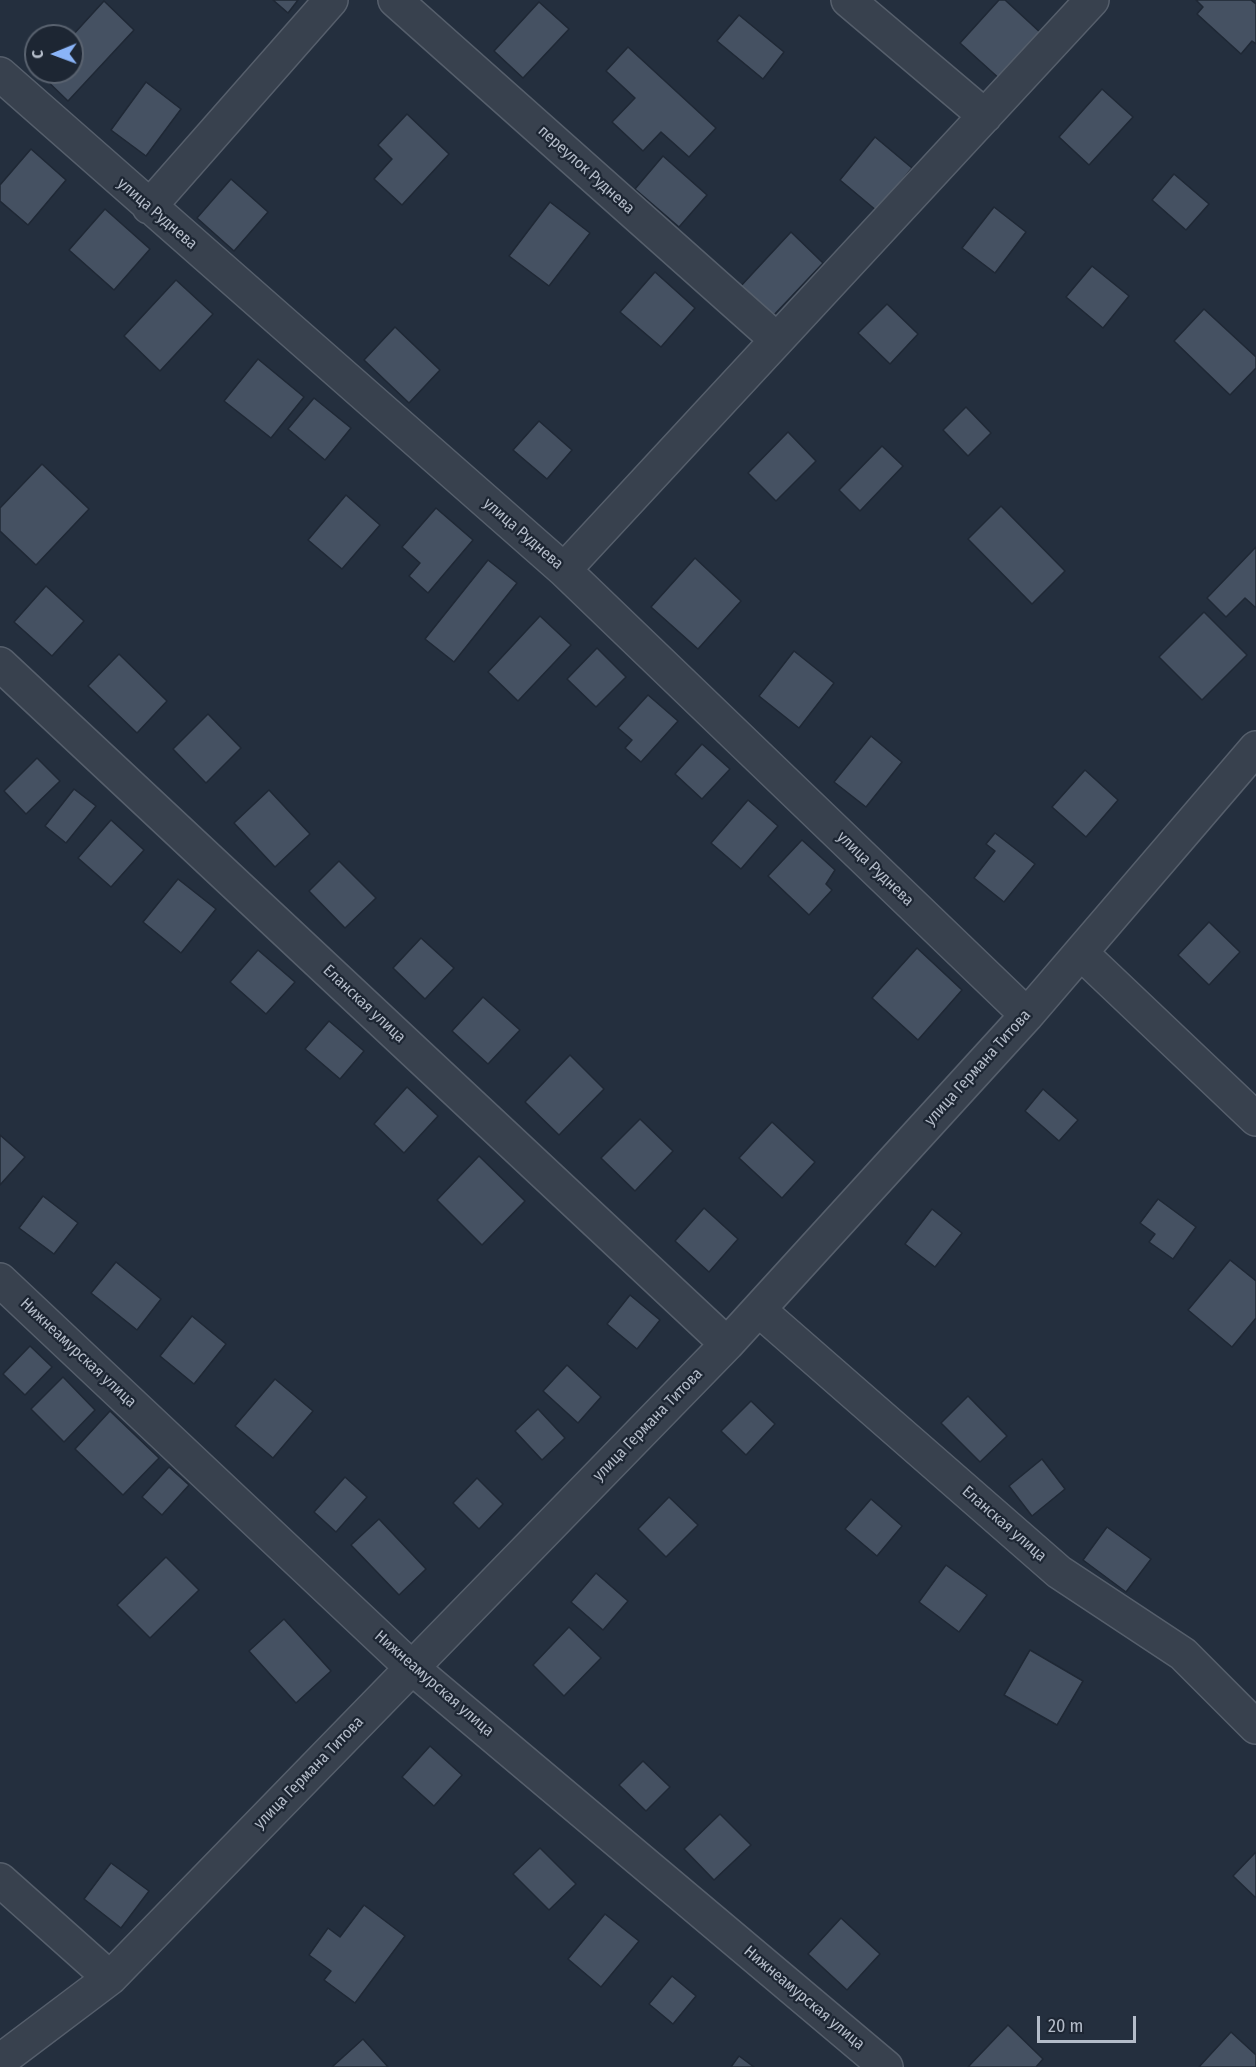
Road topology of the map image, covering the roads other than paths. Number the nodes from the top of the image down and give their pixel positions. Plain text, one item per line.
1 (331, 0) edge
2 (395, 0) edge
3 (848, 0) edge
4 (1092, 0) edge
5 (0, 74) edge
6 (985, 116) junction
7 (149, 207) junction
8 (777, 340) junction
9 (564, 570) junction
10 (0, 664) edge
11 (1256, 748) edge
12 (1081, 953) junction
13 (1027, 1015) junction
14 (1256, 1119) edge
15 (0, 1280) edge
16 (759, 1310) junction
17 (728, 1344) junction
18 (411, 1667) junction
19 (1256, 1727) edge
20 (0, 1880) edge
21 (110, 1978) junction
22 (0, 2061) edge
23 (886, 2067) edge

1 - 7 street
2 - 8 street, переулок Руднева
3 - 6 street
4 - 6 street
5 - 7 street, улица Руднева
6 - 8 street
7 - 9 street, улица Руднева
8 - 9 street
9 - 13 street, улица Руднева
10 - 17 street, Еланская улица
11 - 12 street, улица Германа Титова
12 - 13 street, улица Германа Титова
12 - 14 street
13 - 16 street, улица Германа Титова
15 - 18 street, Нижнеамурская улица
16 - 17 street, улица Германа Титова
16 - 19 street, Еланская улица
17 - 18 street, улица Германа Титова
18 - 21 street, улица Германа Титова
18 - 23 street, Нижнеамурская улица
20 - 21 street
21 - 22 street, улица Германа Титова

